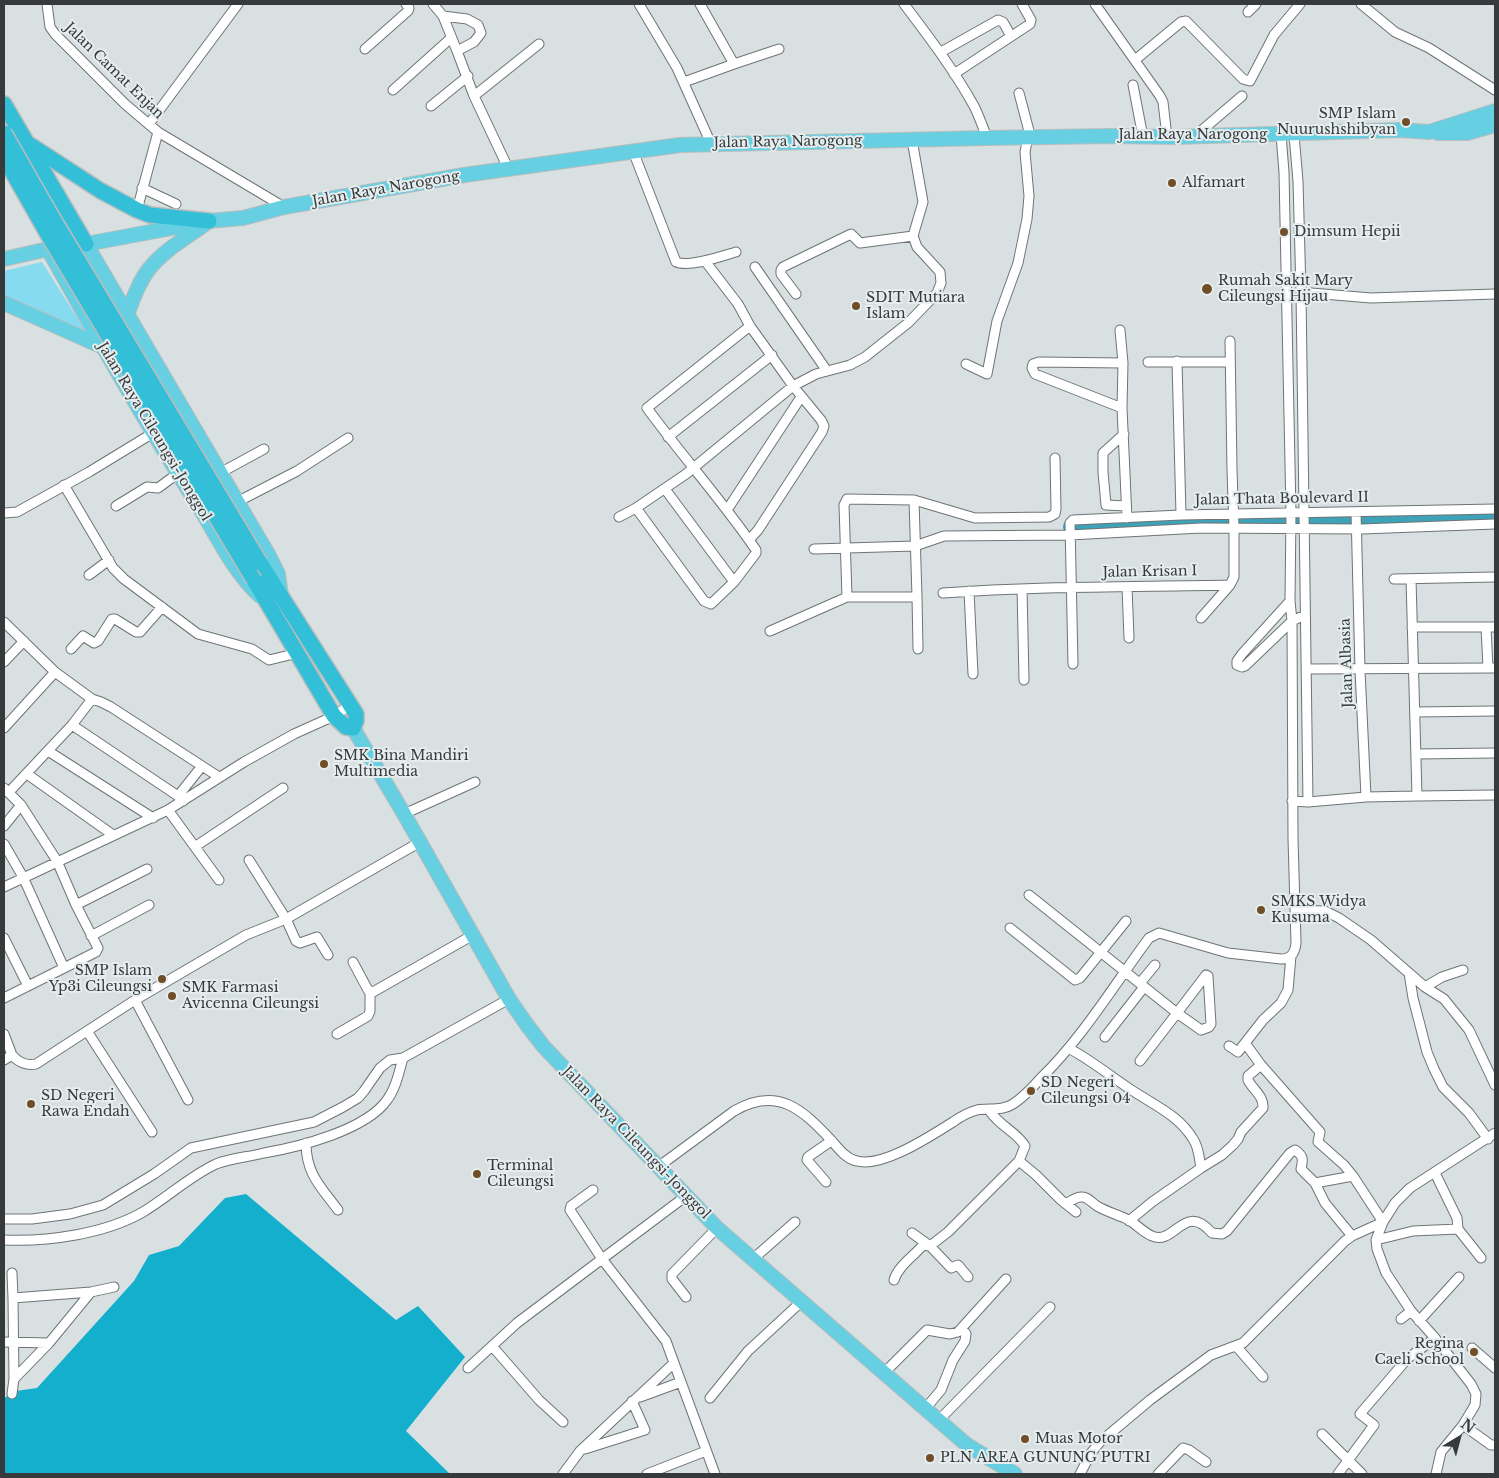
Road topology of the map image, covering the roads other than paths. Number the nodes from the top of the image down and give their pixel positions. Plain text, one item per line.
1 (47, 4) edge
2 (238, 4) edge
3 (406, 4) edge
4 (433, 4) edge
5 (639, 4) edge
6 (700, 4) edge
7 (904, 4) edge
8 (1022, 4) edge
9 (1095, 4) edge
10 (1256, 4) edge
11 (1300, 4) edge
12 (1361, 4) edge
13 (1248, 12) dead end
14 (443, 16) junction
15 (1011, 36) junction
16 (451, 38) junction
17 (539, 44) dead end
18 (365, 49) dead end
19 (779, 49) dead end
20 (457, 51) junction
21 (941, 52) junction
22 (1135, 60) junction
23 (734, 64) junction
24 (954, 74) junction
25 (468, 76) junction
26 (684, 82) junction
27 (1133, 84) dead end
28 (393, 90) dead end
29 (1495, 90) edge
30 (1019, 93) dead end
31 (474, 96) junction
32 (1242, 96) dead end
33 (4, 104) edge
34 (431, 106) dead end
35 (1495, 111) edge
36 (149, 124) junction
37 (1495, 125) edge
38 (158, 132) junction
39 (1429, 132) junction
40 (4, 133) edge
41 (1467, 133) junction
42 (1495, 133) edge
43 (1288, 135) junction
44 (1143, 137) junction
45 (1167, 137) junction
46 (1194, 137) junction
47 (987, 138) junction
48 (1028, 138) junction
49 (912, 140) junction
50 (27, 143) junction
51 (709, 144) junction
52 (633, 151) junction
53 (4, 157) edge
54 (508, 168) junction
55 (4, 170) edge
56 (142, 188) junction
57 (176, 204) dead end
58 (284, 207) junction
59 (137, 210) junction
60 (209, 221) junction
61 (913, 236) junction
62 (86, 244) junction
63 (48, 249) junction
64 (736, 252) dead end
65 (4, 259) edge
66 (705, 261) junction
67 (755, 267) dead end
68 (1311, 293) dead end
69 (796, 294) dead end
70 (1495, 294) edge
71 (4, 303) edge
72 (127, 315) junction
73 (750, 326) junction
74 (1120, 330) dead end
75 (1230, 342) dead end
76 (103, 347) junction
77 (772, 355) junction
78 (1177, 361) junction
79 (1148, 362) dead end
80 (1230, 362) junction
81 (1123, 363) junction
82 (966, 364) dead end
83 (827, 371) junction
84 (793, 386) junction
85 (801, 397) junction
86 (1122, 408) junction
87 (153, 432) junction
88 (1124, 434) junction
89 (668, 437) junction
90 (348, 438) dead end
91 (264, 449) dead end
92 (1055, 458) dead end
93 (694, 468) junction
94 (220, 473) junction
95 (177, 474) junction
96 (64, 485) junction
97 (666, 488) junction
98 (914, 500) junction
99 (237, 502) junction
100 (116, 506) dead end
101 (1126, 506) junction
102 (636, 508) junction
103 (1495, 509) edge
104 (727, 510) junction
105 (4, 513) edge
106 (1180, 515) junction
107 (620, 517) dead end
108 (1127, 518) junction
109 (1357, 519) junction
110 (1234, 520) junction
111 (1304, 520) junction
112 (1291, 521) junction
113 (1495, 524) edge
114 (1070, 535) junction
115 (749, 540) junction
116 (914, 546) junction
117 (846, 547) junction
118 (814, 549) dead end
119 (109, 560) junction
120 (89, 575) dead end
121 (1495, 577) edge
122 (1394, 579) dead end
123 (1411, 579) junction
124 (734, 582) junction
125 (1230, 585) junction
126 (1071, 586) junction
127 (1022, 588) junction
128 (1128, 588) junction
129 (969, 591) junction
130 (943, 592) dead end
131 (847, 597) junction
132 (917, 597) junction
133 (1290, 601) junction
134 (276, 602) junction
135 (162, 606) junction
136 (1305, 615) junction
137 (1201, 618) dead end
138 (1292, 621) junction
139 (4, 622) edge
140 (1491, 627) edge
141 (1412, 628) junction
142 (770, 631) dead end
143 (1129, 638) dead end
144 (24, 641) junction
145 (71, 649) dead end
146 (918, 649) dead end
147 (298, 653) junction
148 (4, 662) edge
149 (1073, 664) dead end
150 (1492, 668) edge
151 (1306, 669) junction
152 (1413, 669) junction
153 (1360, 670) junction
154 (55, 672) junction
155 (973, 674) dead end
156 (1024, 680) dead end
157 (92, 699) junction
158 (350, 705) junction
159 (1495, 711) edge
160 (1415, 712) junction
161 (334, 716) junction
162 (72, 725) junction
163 (4, 728) edge
164 (353, 728) junction
165 (48, 751) junction
166 (1495, 753) edge
167 (1416, 754) junction
168 (202, 766) junction
169 (27, 774) junction
170 (219, 777) junction
171 (475, 782) dead end
172 (282, 788) dead end
173 (6, 790) edge
174 (1495, 795) edge
175 (1417, 796) junction
176 (1366, 797) junction
177 (181, 798) junction
178 (1292, 801) junction
179 (1308, 802) junction
180 (21, 805) junction
181 (168, 810) junction
182 (404, 814) junction
183 (153, 818) junction
184 (4, 826) edge
185 (113, 835) junction
186 (420, 842) junction
187 (4, 844) edge
188 (196, 846) junction
189 (248, 860) dead end
190 (57, 861) junction
191 (147, 869) dead end
192 (23, 877) junction
193 (219, 880) dead end
194 (4, 887) edge
195 (1029, 895) dead end
196 (76, 905) junction
197 (149, 905) dead end
198 (1296, 910) junction
199 (286, 919) junction
200 (1126, 920) dead end
201 (1010, 928) dead end
202 (473, 935) junction
203 (90, 936) junction
204 (4, 938) edge
205 (1102, 953) junction
206 (328, 955) dead end
207 (1291, 956) junction
208 (353, 962) dead end
209 (1155, 965) dead end
210 (64, 968) junction
211 (1463, 970) dead end
212 (1124, 971) junction
213 (1409, 973) junction
214 (1142, 985) junction
215 (28, 986) junction
216 (1425, 987) junction
217 (370, 991) junction
218 (4, 998) edge
219 (509, 999) junction
220 (135, 1000) junction
221 (1178, 1013) junction
222 (87, 1031) junction
223 (4, 1034) edge
224 (336, 1034) dead end
225 (1105, 1036) dead end
226 (1245, 1043) junction
227 (1229, 1046) dead end
228 (1070, 1049) junction
229 (12, 1055) junction
230 (403, 1058) junction
231 (4, 1060) edge
232 (1140, 1061) dead end
233 (1260, 1064) junction
234 (1495, 1085) edge
235 (188, 1100) dead end
236 (989, 1110) junction
237 (152, 1132) dead end
238 (1492, 1136) edge
239 (831, 1141) junction
240 (306, 1143) junction
241 (1019, 1160) junction
242 (658, 1167) junction
243 (1200, 1168) junction
244 (1435, 1173) junction
245 (1353, 1176) junction
246 (826, 1182) dead end
247 (1315, 1184) junction
248 (593, 1190) dead end
249 (686, 1196) junction
250 (1066, 1203) junction
251 (338, 1210) dead end
252 (1076, 1212) dead end
253 (4, 1219) edge
254 (1130, 1221) junction
255 (794, 1222) dead end
256 (1383, 1222) junction
257 (717, 1228) junction
258 (1458, 1229) junction
259 (912, 1233) dead end
260 (1352, 1236) junction
261 (4, 1240) edge
262 (1376, 1240) junction
263 (930, 1246) junction
264 (1481, 1258) dead end
265 (602, 1259) junction
266 (753, 1259) junction
267 (12, 1273) dead end
268 (968, 1277) dead end
269 (1459, 1277) dead end
270 (1006, 1279) dead end
271 (894, 1280) dead end
272 (114, 1287) dead end
273 (91, 1292) junction
274 (686, 1297) dead end
275 (13, 1298) junction
276 (801, 1302) junction
277 (1050, 1307) dead end
278 (1411, 1311) junction
279 (1401, 1320) dead end
280 (1419, 1320) junction
281 (962, 1328) junction
282 (1435, 1338) junction
283 (9, 1342) edge
284 (50, 1343) junction
285 (492, 1346) junction
286 (1236, 1346) junction
287 (1472, 1348) dead end
288 (674, 1363) junction
289 (468, 1368) dead end
290 (1495, 1368) edge
291 (884, 1374) junction
292 (1263, 1377) dead end
293 (14, 1379) junction
294 (681, 1382) junction
295 (12, 1394) dead end
296 (710, 1398) dead end
297 (634, 1400) junction
298 (925, 1409) junction
299 (938, 1420) junction
300 (563, 1422) dead end
301 (1463, 1425) junction
302 (1322, 1434) dead end
303 (1495, 1445) edge
304 (706, 1450) junction
305 (580, 1451) junction
306 (1206, 1462) dead end
307 (1348, 1462) junction
308 (563, 1474) edge
309 (647, 1474) edge
310 (715, 1474) edge
311 (1015, 1474) edge
312 (1080, 1474) edge
313 (1158, 1474) edge
314 (1338, 1474) edge
315 (1362, 1474) edge
316 (1436, 1474) edge

1 - 36 street, Jalan Camat Enjan
2 - 36 street
3 - 18 street
4 - 14 street
5 - 26 street
6 - 23 street
7 - 21 street
8 - 15 street
9 - 22 street
10 - 13 street
11 - 22 street
12 - 29 street
14 - 16 street
14 - 20 street
15 - 21 street
15 - 24 street
16 - 20 street
16 - 28 street
17 - 31 street
19 - 23 street
20 - 25 street
21 - 24 street
22 - 45 street
23 - 26 street
24 - 47 street
25 - 31 street
25 - 34 street
26 - 51 street
27 - 44 street
30 - 48 street
31 - 54 street
32 - 46 street
33 - 50 highway
35 - 39 main road, Jalan Raya Narogong
36 - 38 street, Jalan Camat Enjan
37 - 41 main road
38 - 56 street
38 - 58 street, Jalan Camat Enjan
39 - 41 main road
39 - 43 main road, Jalan Raya Narogong
40 - 134 highway, Jalan Raya Cileungsi-Jonggol, bridge
41 - 42 main road
43 - 46 main road, Jalan Raya Narogong
43 - 111 street
43 - 112 street
44 - 45 main road, Jalan Raya Narogong
44 - 48 main road, Jalan Raya Narogong
45 - 46 main road, Jalan Raya Narogong
47 - 48 main road, Jalan Raya Narogong
47 - 49 main road, Jalan Raya Narogong
48 - 82 street
49 - 51 main road, Jalan Raya Narogong
49 - 61 street
50 - 59 highway
50 - 62 highway
51 - 52 main road, Jalan Raya Narogong
52 - 54 main road, Jalan Raya Narogong
52 - 66 street
53 - 134 highway, Jalan Raya Cileungsi-Jonggol, bridge
54 - 58 main road, Jalan Raya Narogong
55 - 63 highway
56 - 57 street
56 - 59 street
58 - 60 main road, Jalan Raya Narogong
59 - 60 highway
60 - 62 main road, Jalan Raya Narogong
60 - 72 main road
61 - 69 street
61 - 83 street
62 - 63 main road, Jalan Raya Narogong
62 - 72 main road, Jalan Raya Cileungsi-Jonggol
63 - 65 main road, Jalan Raya Narogong
63 - 76 main road, Jalan Raya Cileungsi-Jonggol
64 - 66 street
66 - 73 street
67 - 83 street
68 - 70 street
71 - 76 main road
72 - 94 main road, Jalan Raya Cileungsi-Jonggol
73 - 77 street
73 - 89 street
74 - 81 street
75 - 80 street
76 - 87 main road, Jalan Raya Cileungsi-Jonggol
77 - 84 street
77 - 89 street
78 - 79 street
78 - 80 street
78 - 106 street
80 - 110 street
81 - 86 street
81 - 86 street
83 - 84 street
84 - 85 street
84 - 93 street
85 - 104 street
85 - 115 street
86 - 88 street
87 - 95 main road, Jalan Raya Cileungsi-Jonggol
87 - 96 street
88 - 101 street
88 - 101 street
89 - 93 street
90 - 99 street
91 - 94 street
92 - 98 street
93 - 97 street
93 - 104 street
94 - 99 main road, Jalan Raya Cileungsi-Jonggol
95 - 100 street
95 - 134 main road, Jalan Raya Cileungsi-Jonggol
96 - 105 street
96 - 119 street
97 - 102 street
97 - 124 street
98 - 116 street
98 - 117 street
99 - 134 main road, Jalan Raya Cileungsi-Jonggol
101 - 108 street
102 - 107 street
102 - 124 street
103 - 109 street, Jalan Thata Boulevard II
104 - 115 street
106 - 108 street, Jalan Thata Boulevard II
106 - 110 street, Jalan Thata Boulevard II
108 - 114 street, Jalan Thata Boulevard II
109 - 111 street, Jalan Thata Boulevard II
109 - 111 street, Jalan Thata Boulevard II
109 - 113 street, Jalan Thata Boulevard II
109 - 153 street, Jalan Albasia
110 - 112 street, Jalan Thata Boulevard II
110 - 112 street, Jalan Thata Boulevard II
110 - 114 street, Jalan Thata Boulevard II
110 - 125 street
111 - 112 street, Jalan Thata Boulevard II
111 - 112 street, Jalan Thata Boulevard II
111 - 136 street
112 - 133 street
114 - 116 street, Jalan Thata Boulevard II
114 - 126 street
115 - 124 street
116 - 117 street, Jalan Thata Boulevard II
116 - 132 street
117 - 118 street, Jalan Thata Boulevard II
117 - 131 street
119 - 120 street
119 - 135 street
121 - 123 street
122 - 123 street
123 - 141 street
125 - 128 street, Jalan Krisan I
125 - 137 street
126 - 127 street, Jalan Krisan I
126 - 128 street, Jalan Krisan I
126 - 149 street
127 - 129 street, Jalan Krisan I
127 - 156 street
128 - 143 street
129 - 130 street, Jalan Krisan I
129 - 155 street
131 - 132 street
131 - 142 street
132 - 146 street
133 - 138 street
133 - 138 street
134 - 147 highway, Jalan Raya Cileungsi-Jonggol
134 - 158 highway, Jalan Raya Cileungsi-Jonggol
135 - 145 street
135 - 147 street
136 - 138 street
136 - 151 street
138 - 178 street
139 - 144 street
140 - 141 street
140 - 150 street
141 - 152 street
144 - 148 street
144 - 154 street
147 - 161 highway, Jalan Raya Cileungsi-Jonggol
150 - 152 street
151 - 153 street
151 - 179 street
152 - 153 street
152 - 160 street
153 - 176 street, Jalan Albasia
154 - 157 street
154 - 163 street
157 - 162 street
157 - 168 street
158 - 161 street
158 - 164 highway, Jalan Raya Cileungsi-Jonggol
159 - 160 street
160 - 167 street
161 - 164 highway, Jalan Raya Cileungsi-Jonggol
161 - 170 street
162 - 165 street
162 - 177 street
164 - 182 main road, Jalan Raya Cileungsi-Jonggol
165 - 169 street
165 - 183 street
166 - 167 street
167 - 175 street
168 - 170 street
168 - 177 street
169 - 173 street
169 - 185 street
170 - 177 street
171 - 182 street
172 - 188 street
173 - 180 street
174 - 175 street
175 - 176 street
176 - 179 street
177 - 181 street
178 - 179 street
178 - 198 street
180 - 184 street
180 - 190 street
181 - 183 street
181 - 188 street
182 - 186 main road, Jalan Raya Cileungsi-Jonggol
183 - 185 street
185 - 190 street
186 - 199 street
186 - 202 main road, Jalan Raya Cileungsi-Jonggol
187 - 192 street
188 - 193 street
189 - 199 street
190 - 192 street
190 - 196 street
191 - 196 street
192 - 194 street
192 - 210 street
195 - 205 street
196 - 203 street
197 - 203 street
198 - 207 street
198 - 213 street
199 - 206 street
199 - 220 street
200 - 205 street
201 - 205 street
202 - 217 street
202 - 219 main road, Jalan Raya Cileungsi-Jonggol
203 - 210 street
204 - 215 street
205 - 212 street
207 - 212 street
207 - 226 street
208 - 217 street
209 - 214 street
210 - 215 street
211 - 216 street
212 - 214 street
212 - 228 street
213 - 216 street
213 - 238 street
214 - 221 street
214 - 225 street
215 - 218 street
216 - 234 street
217 - 224 street
219 - 230 street
219 - 242 main road, Jalan Raya Cileungsi-Jonggol
220 - 222 street
220 - 235 street
221 - 221 street
221 - 232 street
222 - 229 street
222 - 237 street
223 - 229 street
226 - 227 street
226 - 233 street
228 - 236 street
228 - 243 street
229 - 231 street
230 - 240 street
230 - 253 street
233 - 243 street
233 - 245 street
236 - 239 street
236 - 241 street
238 - 244 street
239 - 242 street
239 - 246 street
240 - 251 street
240 - 261 street
241 - 250 street
241 - 263 street
242 - 249 main road, Jalan Raya Cileungsi-Jonggol
243 - 254 street
244 - 256 street
244 - 258 street
245 - 247 street
245 - 256 street
247 - 254 street
247 - 260 street
248 - 265 street
249 - 257 main road, Jalan Raya Cileungsi-Jonggol
249 - 265 street
250 - 252 street
250 - 254 street
255 - 266 street
256 - 260 street
256 - 262 street
257 - 266 main road, Jalan Raya Cileungsi-Jonggol
257 - 274 street
258 - 262 street
258 - 264 street
259 - 263 street
260 - 286 street
262 - 278 street
263 - 268 street
263 - 271 street
265 - 285 street
265 - 288 street
266 - 276 main road, Jalan Raya Cileungsi-Jonggol
267 - 275 street
269 - 280 street
270 - 281 street
272 - 273 street
273 - 275 street
273 - 284 street
275 - 283 street
276 - 291 main road, Jalan Raya Cileungsi-Jonggol
276 - 296 street
277 - 299 street
278 - 279 street
278 - 280 street
280 - 282 street
281 - 291 street
281 - 298 street
282 - 301 street
282 - 307 street
283 - 284 street
283 - 293 street
284 - 293 street
285 - 289 street
285 - 300 street
286 - 292 street
286 - 312 street
287 - 290 street
288 - 294 street
288 - 297 street
291 - 298 main road, Jalan Raya Cileungsi-Jonggol
293 - 295 street
294 - 297 street
294 - 304 street
297 - 305 street
297 - 305 street
298 - 299 main road, Jalan Raya Cileungsi-Jonggol
299 - 311 main road, Jalan Raya Cileungsi-Jonggol
301 - 303 street
301 - 316 street
302 - 307 street
304 - 309 street
304 - 310 street
305 - 308 street
306 - 313 street
307 - 314 street
307 - 315 street

